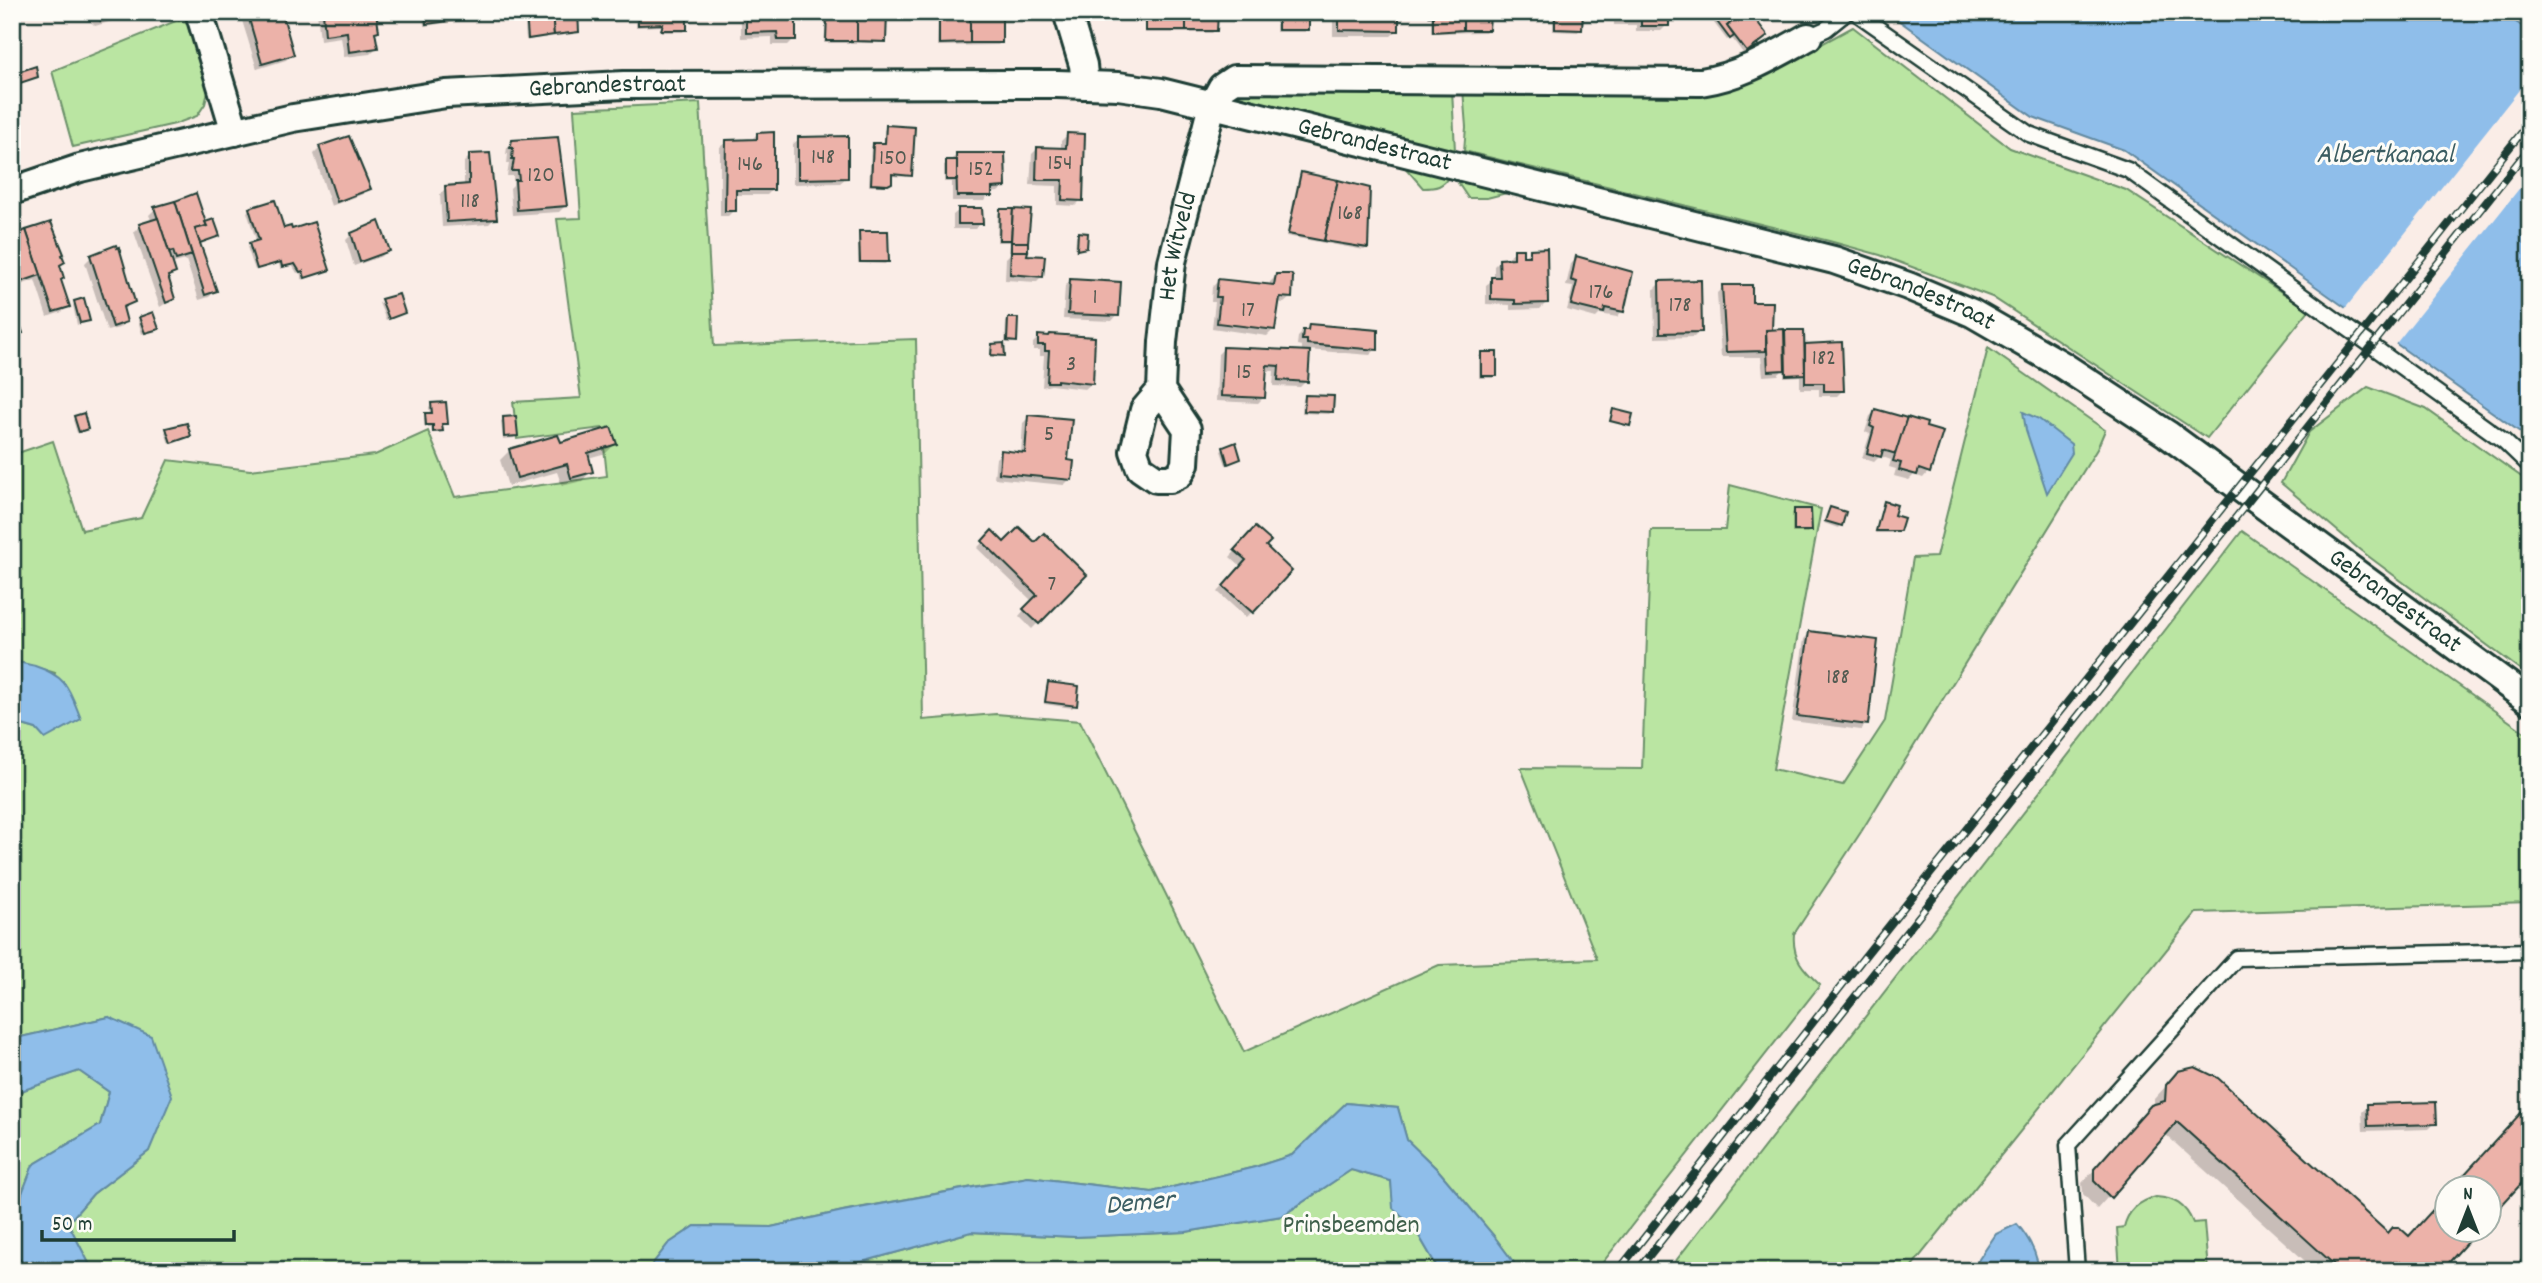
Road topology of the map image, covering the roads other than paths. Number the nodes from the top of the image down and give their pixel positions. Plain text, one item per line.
1 (199, 12) edge
2 (1067, 12) edge
3 (1847, 12) edge
4 (1855, 12) edge
5 (1808, 37) joint
6 (1086, 85) junction
7 (1212, 105) junction
8 (235, 132) junction
9 (12, 191) edge
10 (1161, 390) dead end
11 (2530, 466) edge
12 (2530, 701) edge
13 (2530, 951) edge
14 (2077, 1271) edge

1 - 8 street
2 - 6 street
3 - 5 lane
4 - 11 lane
5 - 7 street, Gebrandestraat
6 - 7 street, Gebrandestraat
6 - 8 street, Gebrandestraat
7 - 10 street, Het Witveld
7 - 12 street, Gebrandestraat
8 - 9 street, Gebrandestraat
13 - 14 lane

